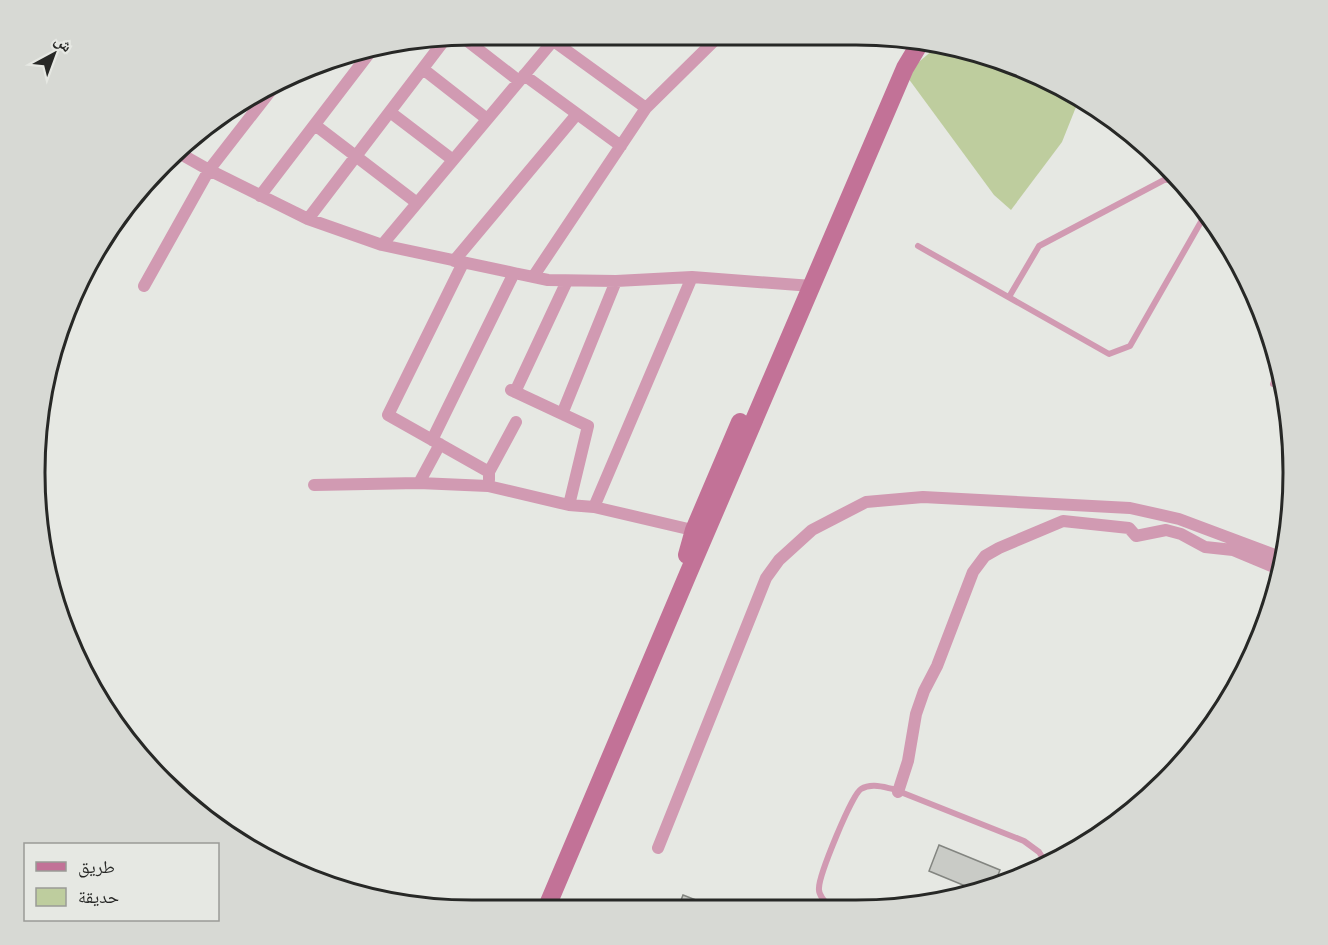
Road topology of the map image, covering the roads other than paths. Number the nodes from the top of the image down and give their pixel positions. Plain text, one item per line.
1 (474, 45) edge
2 (546, 45) edge
3 (563, 45) edge
4 (710, 45) edge
5 (440, 47) edge
6 (905, 48) edge
7 (916, 50) edge
8 (366, 59) edge
9 (423, 69) junction
10 (521, 78) junction
11 (264, 99) edge
12 (646, 108) junction
13 (390, 111) junction
14 (578, 114) junction
15 (487, 119) junction
16 (315, 125) junction
17 (621, 146) junction
18 (185, 156) edge
19 (356, 156) junction
20 (453, 160) junction
21 (209, 170) junction
22 (1167, 180) edge
23 (260, 196) junction
24 (417, 203) junction
25 (308, 219) junction
26 (1201, 221) edge
27 (382, 245) junction
28 (918, 246) dead end
29 (458, 262) junction
30 (514, 273) junction
31 (533, 277) junction
32 (692, 278) junction
33 (567, 281) junction
34 (616, 281) junction
35 (806, 285) junction
36 (144, 286) dead end
37 (1009, 297) junction
38 (562, 414) junction
39 (516, 422) dead end
40 (436, 442) junction
41 (489, 472) junction
42 (419, 483) junction
43 (314, 485) dead end
44 (488, 486) junction
45 (569, 504) junction
46 (594, 507) junction
47 (701, 532) junction
48 (1275, 555) edge
49 (1272, 566) edge
50 (898, 792) junction
51 (658, 848) dead end
52 (1042, 857) edge
53 (550, 900) edge
54 (823, 900) edge

1 - 10 street
2 - 10 street
3 - 12 street
4 - 12 street
5 - 9 street
6 - 35 street
7 - 35 street
8 - 16 street
9 - 13 street
9 - 15 street
10 - 14 street
10 - 15 street
11 - 21 street
12 - 17 street
13 - 19 street
13 - 20 street
14 - 17 street
14 - 29 street
15 - 20 street
16 - 19 street
16 - 23 street
17 - 31 street
18 - 21 street
19 - 24 street
19 - 25 street
20 - 24 street
21 - 23 street
21 - 36 street
22 - 37 lane
23 - 25 street
24 - 27 street
25 - 27 street
26 - 37 lane
27 - 29 street
28 - 37 lane
29 - 30 street
29 - 40 street
30 - 31 street
30 - 40 street
31 - 33 street
32 - 34 street
32 - 35 street
32 - 46 street
33 - 34 street
33 - 38 street
34 - 38 street
35 - 47 street
38 - 45 street
39 - 41 street
40 - 41 street
40 - 42 street
41 - 44 street
42 - 43 street
42 - 44 street
44 - 45 street
45 - 46 street
46 - 47 street
47 - 53 street
48 - 51 street
49 - 50 street
50 - 52 lane
50 - 54 lane

